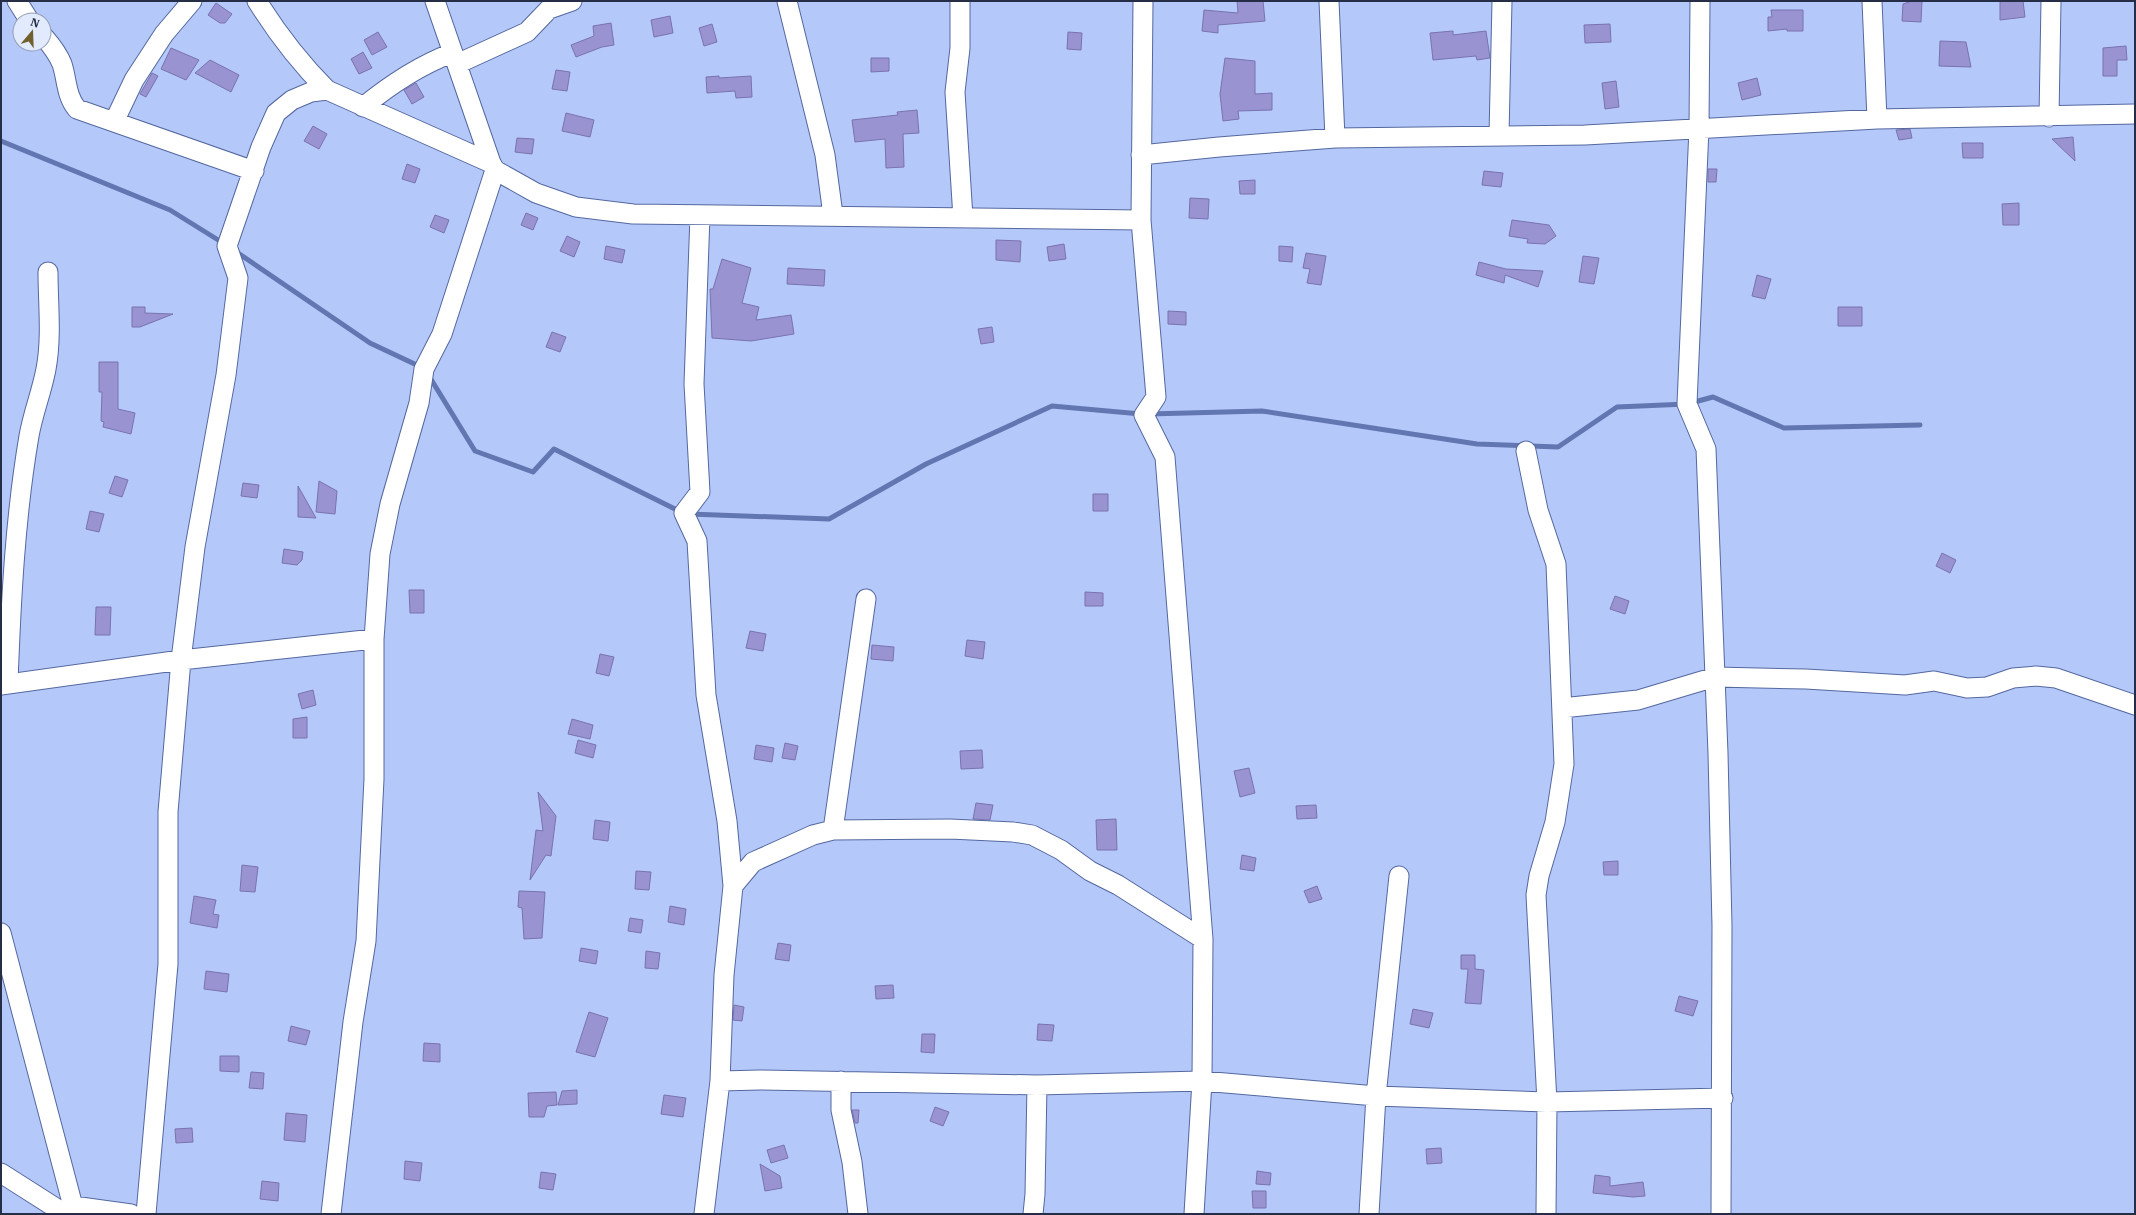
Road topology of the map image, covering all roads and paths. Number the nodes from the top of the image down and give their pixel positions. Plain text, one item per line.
1 (17, 1) edge
2 (192, 1) edge
3 (257, 1) edge
4 (434, 1) edge
5 (572, 1) edge
6 (787, 1) edge
7 (960, 1) edge
8 (1142, 1) edge
9 (1329, 1) edge
10 (1502, 1) edge
11 (1700, 1) edge
12 (1872, 1) edge
13 (2051, 1) edge
14 (24, 12) edge
15 (52, 46) edge
16 (454, 58) junction
17 (327, 90) junction
18 (363, 107) junction
19 (2135, 114) edge
20 (2049, 116) junction
21 (1877, 119) junction
22 (114, 122) junction
23 (1699, 128) junction
24 (1499, 135) junction
25 (1335, 138) junction
26 (1141, 155) junction
27 (493, 167) junction
28 (254, 171) junction
29 (700, 215) junction
30 (833, 215) junction
31 (963, 218) junction
32 (1140, 220) junction
33 (48, 272) dead end
34 (1526, 451) dead end
35 (866, 599) dead end
36 (374, 639) junction
37 (181, 660) junction
38 (1715, 677) junction
39 (5, 684) edge
40 (2135, 704) edge
41 (1562, 708) junction
42 (833, 830) junction
43 (1399, 876) dead end
44 (733, 886) junction
45 (1, 933) edge
46 (1202, 939) junction
47 (720, 1081) junction
48 (842, 1081) junction
49 (1202, 1081) junction
50 (1037, 1085) junction
51 (1376, 1096) junction
52 (1723, 1098) junction
53 (1547, 1102) junction
54 (1, 1173) edge
55 (74, 1210) edge
56 (131, 1214) edge
57 (146, 1214) edge
58 (331, 1214) edge
59 (704, 1214) edge
60 (858, 1214) edge
61 (1033, 1214) edge
62 (1194, 1214) edge
63 (1369, 1214) edge
64 (1546, 1214) edge
65 (1721, 1214) edge

1 - 14 street
2 - 22 street
3 - 17 street
4 - 16 street
5 - 16 street
6 - 30 street
7 - 31 street
8 - 26 street
9 - 25 street
10 - 24 street
11 - 23 street
12 - 21 street
13 - 20 street
15 - 22 street
16 - 18 street
16 - 27 street
17 - 18 street
17 - 28 street
18 - 27 street
19 - 20 street
20 - 21 street
21 - 23 street
22 - 28 street
23 - 24 street
23 - 38 street
24 - 25 street
25 - 26 street
26 - 32 street
27 - 29 street
27 - 36 street
28 - 37 street
29 - 30 street
29 - 44 street
30 - 31 street
31 - 32 street
32 - 46 street
33 - 39 street
34 - 41 street
35 - 42 street
36 - 37 street
36 - 58 street
37 - 39 street
37 - 57 street
38 - 40 street
38 - 41 street
38 - 52 street
41 - 53 street
42 - 44 street
42 - 46 street
43 - 51 street
44 - 47 street
45 - 55 street
46 - 49 street
47 - 48 street
47 - 59 street
48 - 50 street
48 - 60 street
49 - 50 street
49 - 51 street
49 - 62 street
50 - 61 street
51 - 53 street
51 - 63 street
52 - 53 street
52 - 65 street
53 - 64 street
54 - 55 street
55 - 56 street

